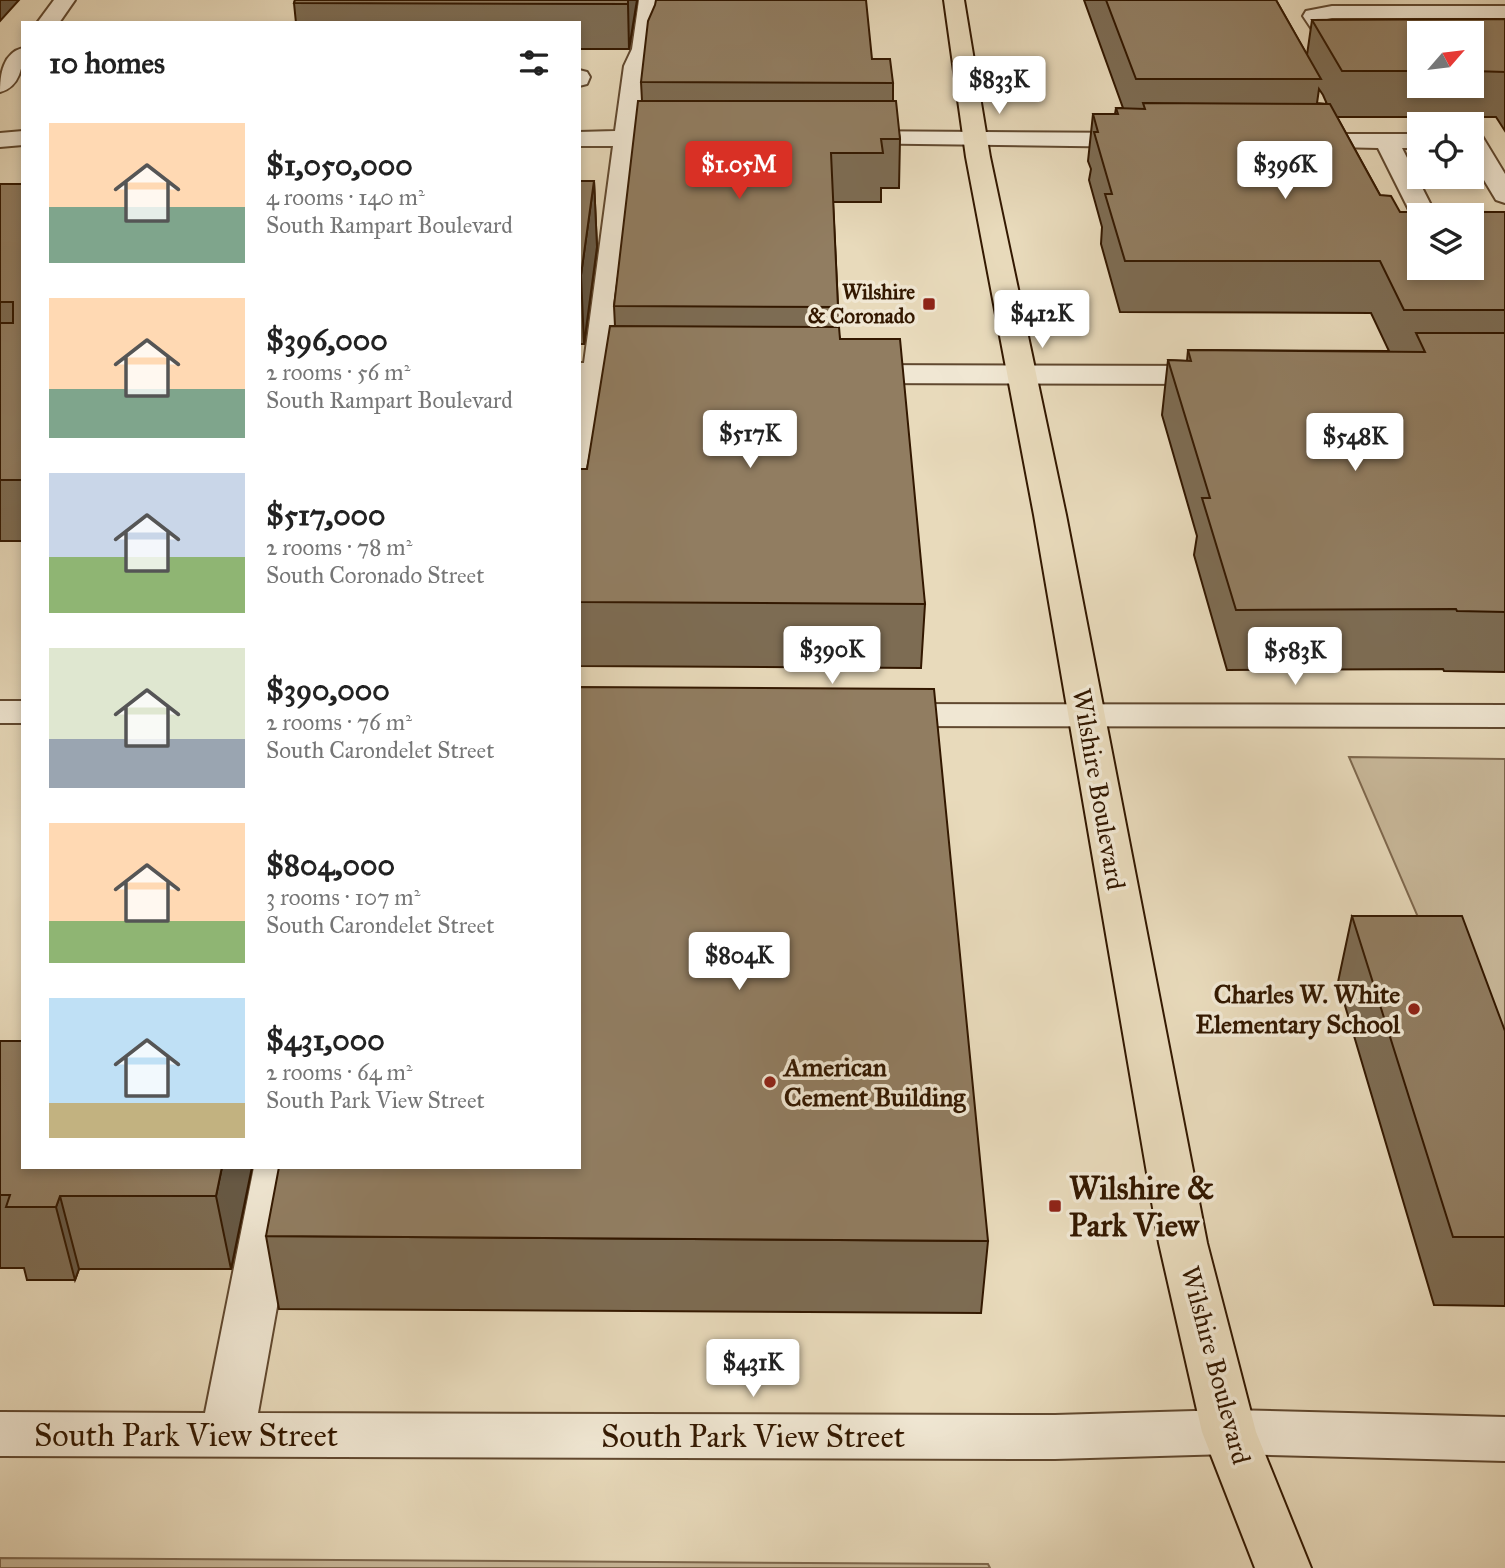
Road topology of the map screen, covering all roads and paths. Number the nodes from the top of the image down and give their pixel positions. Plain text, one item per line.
1 (65, 0) edge
2 (649, 0) edge
3 (954, 0) edge
4 (1386, 6) edge
5 (1505, 12) edge
6 (49, 21) edge
7 (1407, 39) edge
8 (21, 58) edge
9 (0, 85) edge
10 (21, 138) edge
11 (625, 138) junction
12 (708, 138) edge
13 (819, 138) edge
14 (581, 139) edge
15 (975, 139) junction
16 (0, 140) edge
17 (1166, 140) edge
18 (1278, 141) edge
19 (1407, 141) edge
20 (1484, 141) edge
21 (1505, 141) edge
22 (1387, 142) junction
23 (1484, 161) edge
24 (1505, 195) edge
25 (1417, 203) edge
26 (588, 372) edge
27 (681, 373) edge
28 (820, 374) edge
29 (1023, 375) junction
30 (1246, 375) edge
31 (581, 463) edge
32 (0, 712) edge
33 (21, 712) edge
34 (850, 715) edge
35 (1085, 715) junction
36 (1505, 716) edge
37 (278, 1169) edge
38 (1228, 1432) junction
39 (0, 1434) edge
40 (227, 1435) junction
41 (1505, 1439) edge
42 (1283, 1568) edge

1 - 6 street
2 - 11 street
3 - 15 main road, Wilshire Boulevard
4 - 5 street
4 - 7 street
8 - 9 street
10 - 16 street
11 - 12 street
11 - 14 street
11 - 26 street
13 - 15 street
15 - 17 street
15 - 29 main road, Wilshire Boulevard
18 - 22 street
19 - 22 street
20 - 21 street
22 - 25 street
23 - 24 street
26 - 27 street
26 - 31 street
28 - 29 street
29 - 30 street
29 - 35 main road, Wilshire Boulevard
32 - 33 street
34 - 35 street
35 - 36 street
35 - 38 main road, Wilshire Boulevard
37 - 40 street
38 - 40 street, South Park View Street
38 - 41 street, South Park View Street
38 - 42 main road, Wilshire Boulevard
39 - 40 street, South Park View Street

